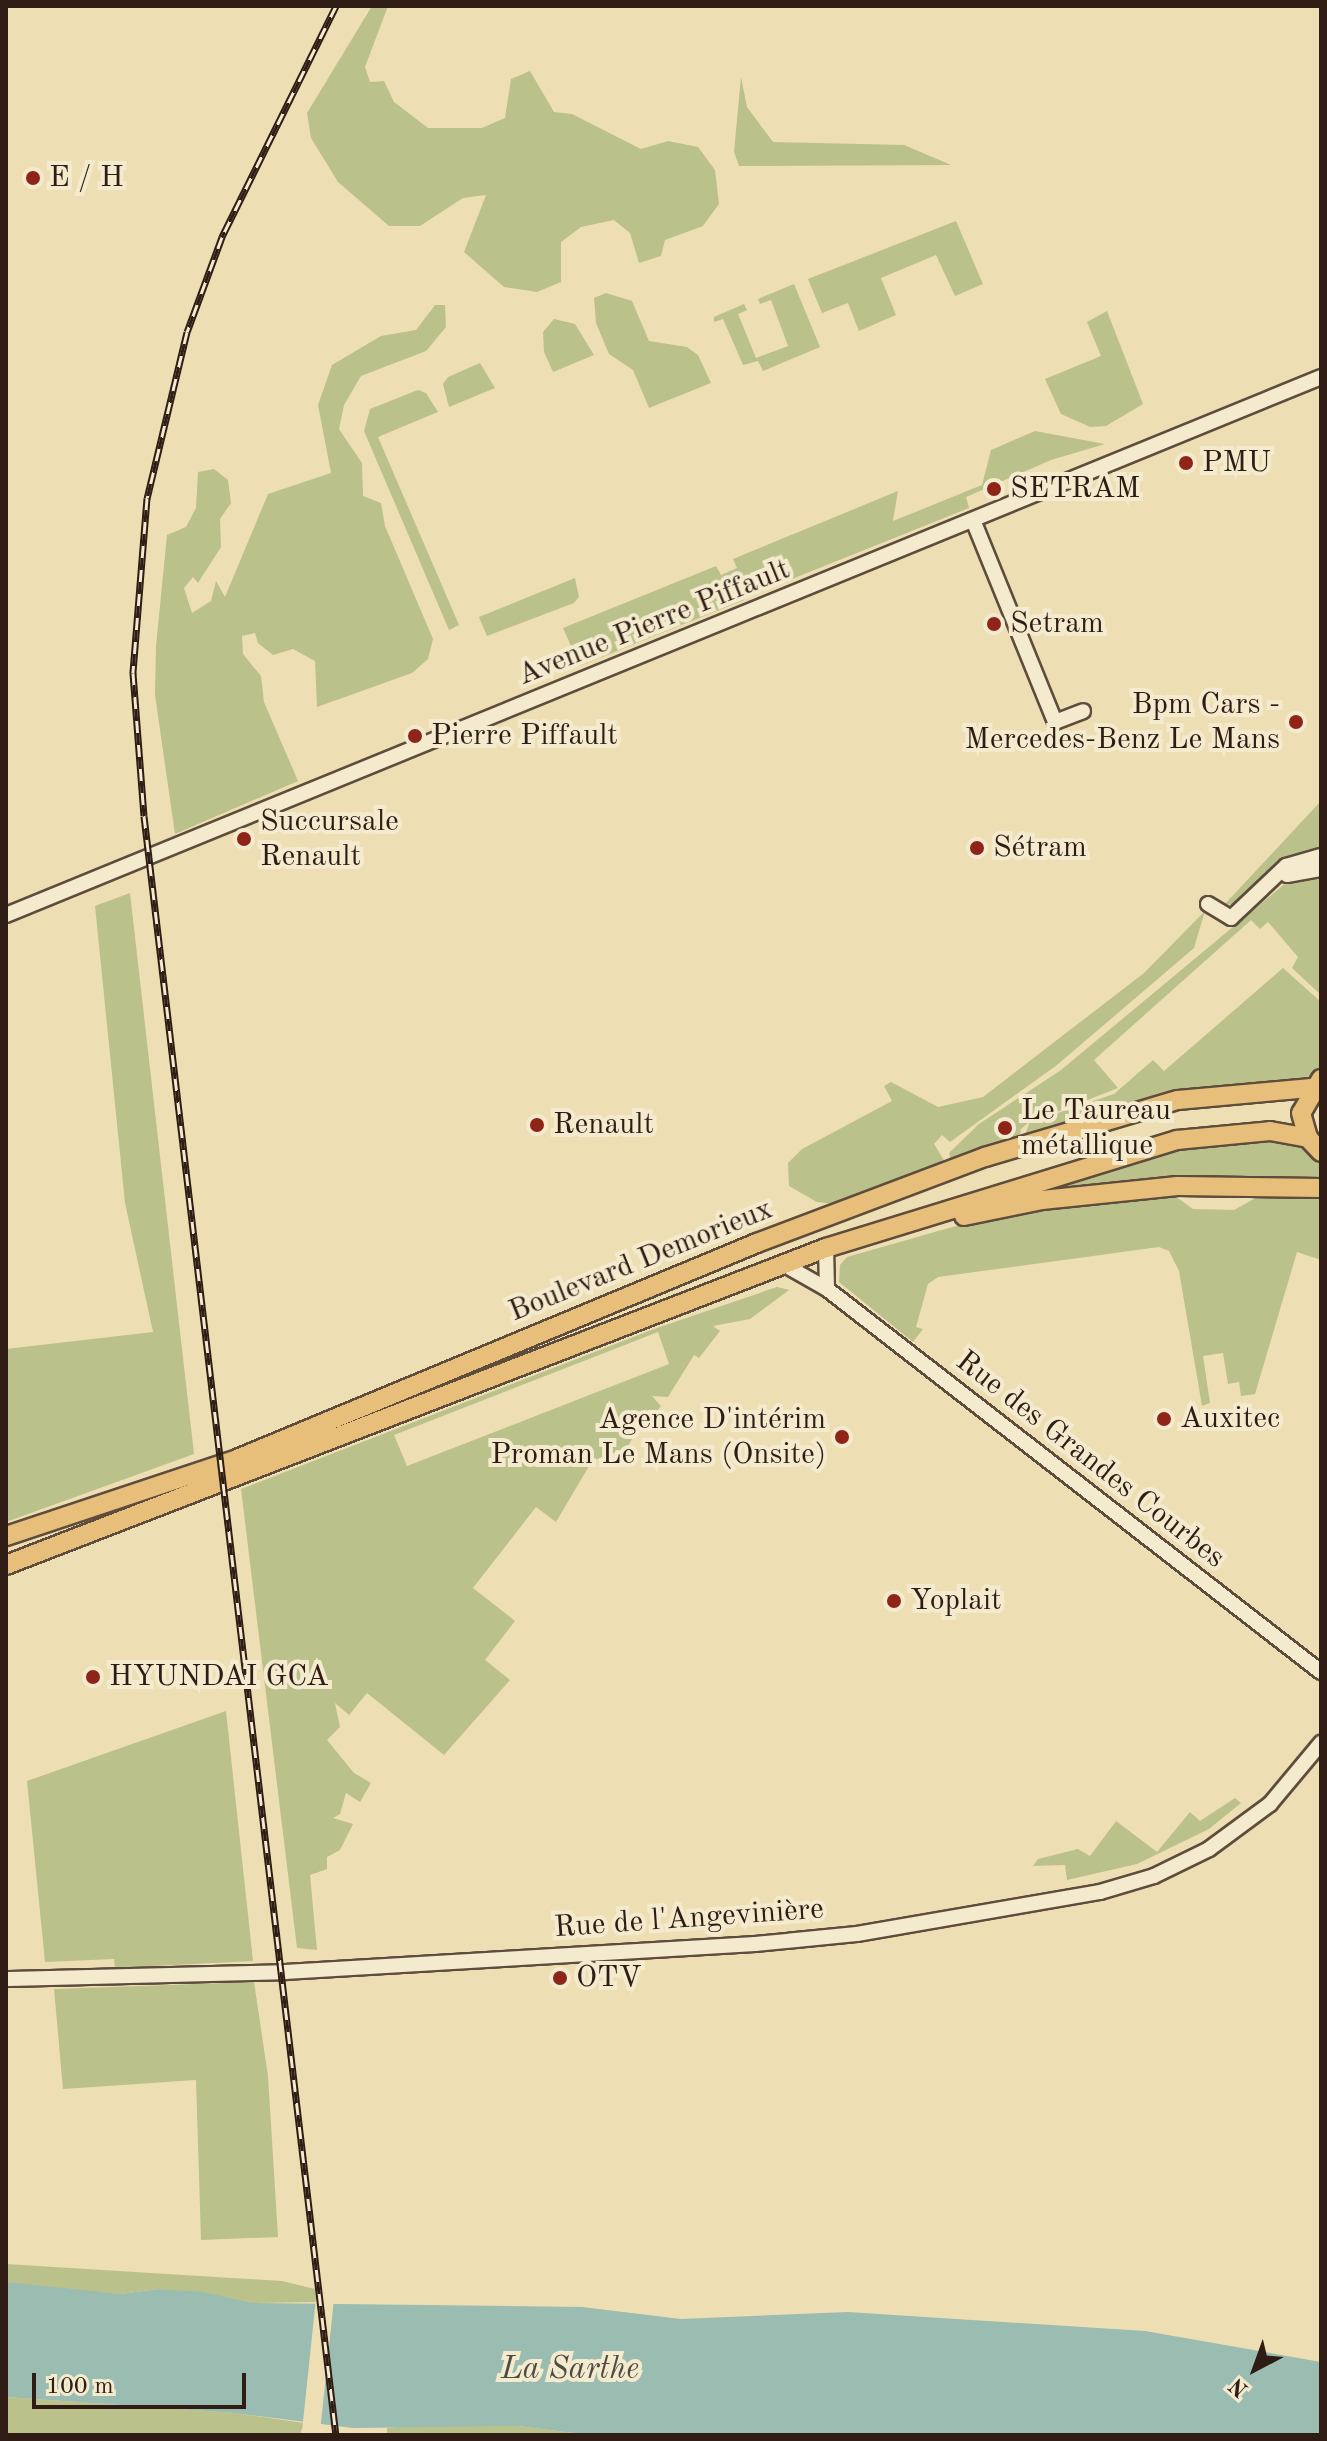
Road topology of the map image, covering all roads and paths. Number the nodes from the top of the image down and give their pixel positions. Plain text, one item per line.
1 (1321, 377) edge
2 (973, 520) junction
3 (1083, 711) dead end
4 (1321, 856) edge
5 (1321, 869) edge
6 (1260, 892) junction
7 (1208, 904) dead end
8 (6, 915) edge
9 (1316, 1083) edge
10 (1308, 1138) junction
11 (1321, 1152) edge
12 (1321, 1188) edge
13 (825, 1252) junction
14 (790, 1268) junction
15 (827, 1289) junction
16 (707, 1290) junction
17 (6, 1536) edge
18 (6, 1565) edge
19 (1321, 1672) edge
20 (1321, 1743) edge
21 (6, 1979) edge

1 - 2 street, Avenue Pierre Piffault
2 - 3 street
2 - 8 street, Avenue Pierre Piffault
4 - 6 street
5 - 6 street
6 - 7 street
9 - 10 main road
9 - 17 main road, Boulevard Demorieux
10 - 11 main road
10 - 13 main road, Boulevard Demorieux
12 - 13 main road
13 - 14 main road
13 - 15 street
13 - 16 main road, Boulevard Demorieux
14 - 15 street, Rue des Grandes Courbes
14 - 16 main road
15 - 19 street, Rue des Grandes Courbes
16 - 18 main road, Boulevard Demorieux
20 - 21 street, Rue de l'Angevinière

